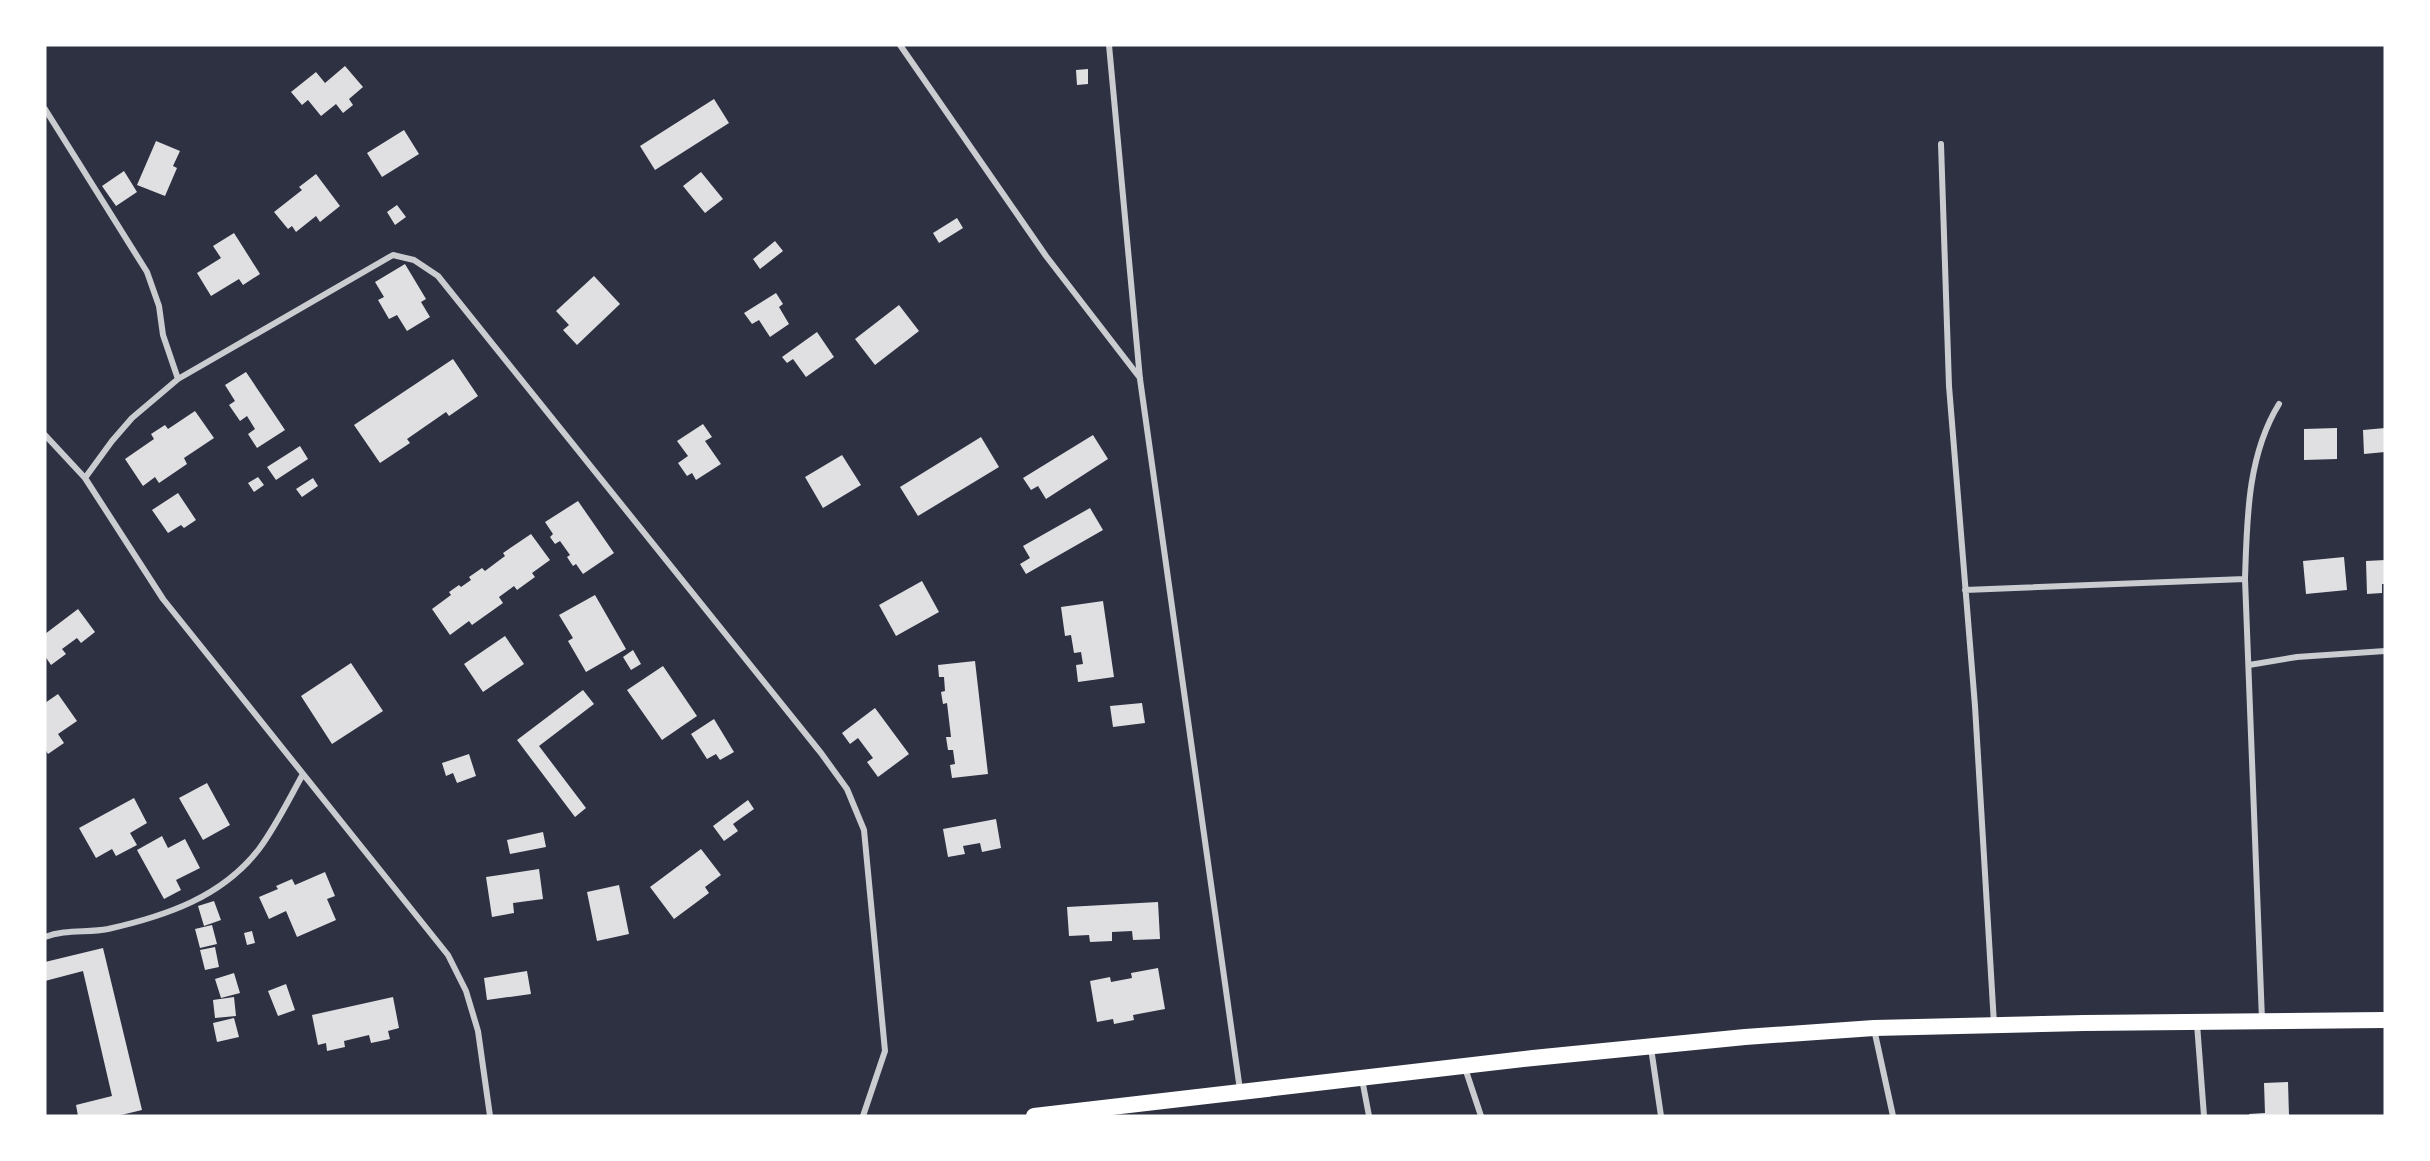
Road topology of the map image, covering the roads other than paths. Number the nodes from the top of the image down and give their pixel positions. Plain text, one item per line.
1 (900, 45) edge
2 (1109, 45) edge
3 (45, 109) edge
4 (1941, 144) dead end
5 (1140, 378) junction
6 (178, 379) junction
7 (2279, 404) dead end
8 (45, 435) edge
9 (85, 478) junction
10 (2245, 579) junction
11 (1965, 591) junction
12 (2385, 651) edge
13 (2249, 665) junction
14 (303, 774) junction
15 (45, 938) edge
16 (2384, 1019) edge
17 (2262, 1021) junction
18 (2197, 1022) junction
19 (1994, 1025) junction
20 (1874, 1028) junction
21 (1651, 1048) junction
22 (1464, 1065) junction
23 (1362, 1079) junction
24 (1240, 1091) junction
25 (1101, 1113) edge
26 (490, 1116) edge
27 (863, 1116) edge
28 (1034, 1116) edge
29 (1369, 1116) edge
30 (1481, 1116) edge
31 (1660, 1116) edge
32 (1893, 1116) edge
33 (2204, 1116) edge

1 - 5 street
2 - 5 street
3 - 6 street
4 - 11 street
5 - 24 street
6 - 9 street
6 - 27 street
7 - 10 street
8 - 9 street
9 - 14 street
10 - 11 street
10 - 13 street
11 - 19 street
12 - 13 street
13 - 17 street
14 - 15 street
14 - 26 street
16 - 17 highway
17 - 18 highway
18 - 19 highway
18 - 33 street
19 - 20 highway
20 - 21 highway
20 - 32 street
21 - 22 highway
21 - 31 street
22 - 23 highway
22 - 30 street
23 - 24 highway
23 - 29 street
24 - 25 highway
25 - 28 highway

